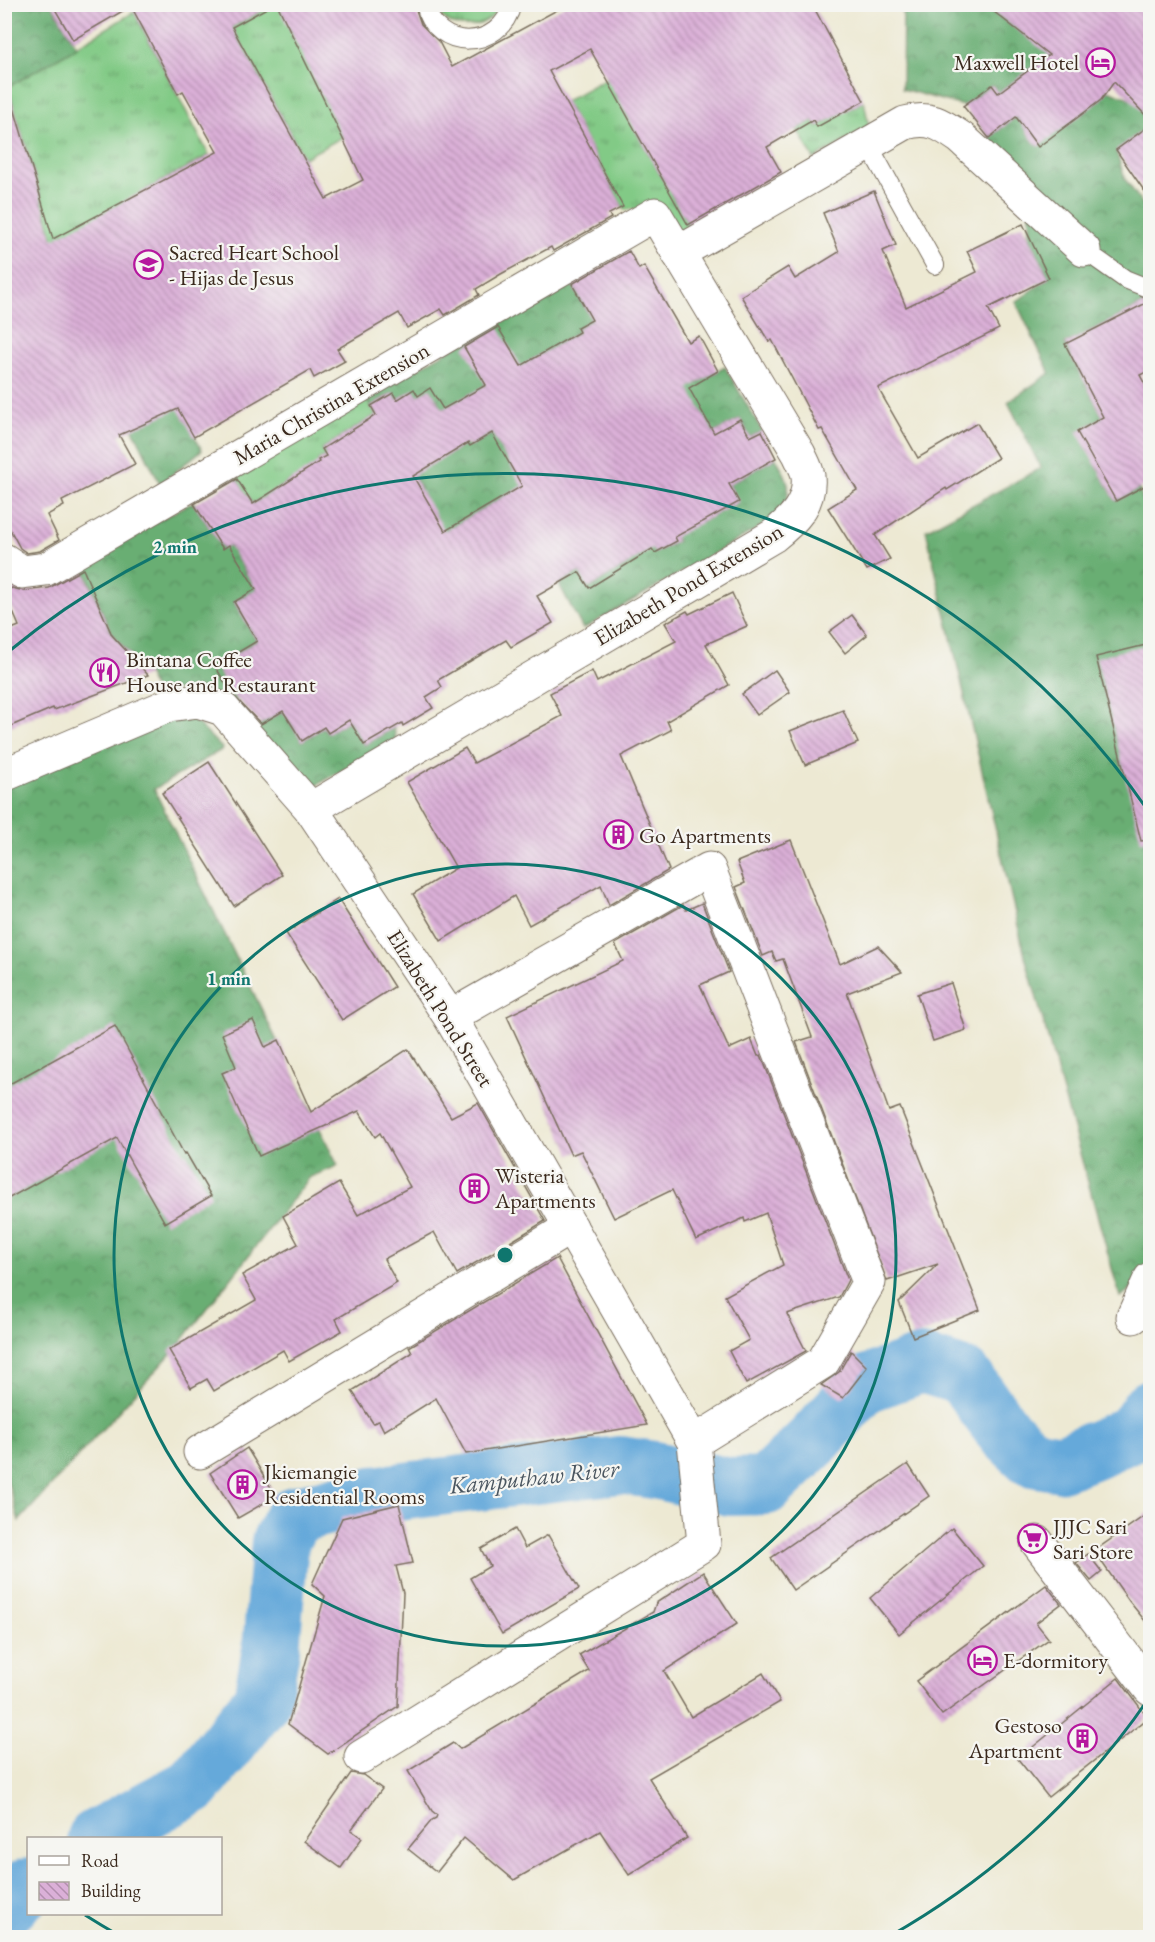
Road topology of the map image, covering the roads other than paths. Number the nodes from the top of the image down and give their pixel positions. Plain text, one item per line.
1 (425, 4) edge
2 (512, 4) edge
3 (868, 144) junction
4 (655, 214) joint
5 (1084, 250) joint
6 (678, 253) junction
7 (935, 265) dead end
8 (1150, 289) edge
9 (4, 560) edge
10 (4, 775) edge
11 (311, 809) junction
12 (450, 1017) junction
13 (571, 1227) junction
14 (1150, 1279) edge
15 (1133, 1317) dead end
16 (695, 1449) junction
17 (200, 1452) dead end
18 (1037, 1542) dead end
19 (1150, 1689) edge
20 (361, 1757) dead end

1 - 2 lane
3 - 5 street
3 - 6 street
3 - 7 lane
4 - 6 street, Elizabeth Pond Extension
4 - 9 street, Maria Christina Extension
5 - 8 lane
6 - 11 street, Elizabeth Pond Extension
10 - 11 street, Elizabeth Pond Street
11 - 12 street, Elizabeth Pond Street
12 - 13 street, Elizabeth Pond Street
12 - 16 street
13 - 16 street, Elizabeth Pond Street
13 - 17 street
14 - 15 street
16 - 20 street, Elizabeth Pond Street
18 - 19 street

